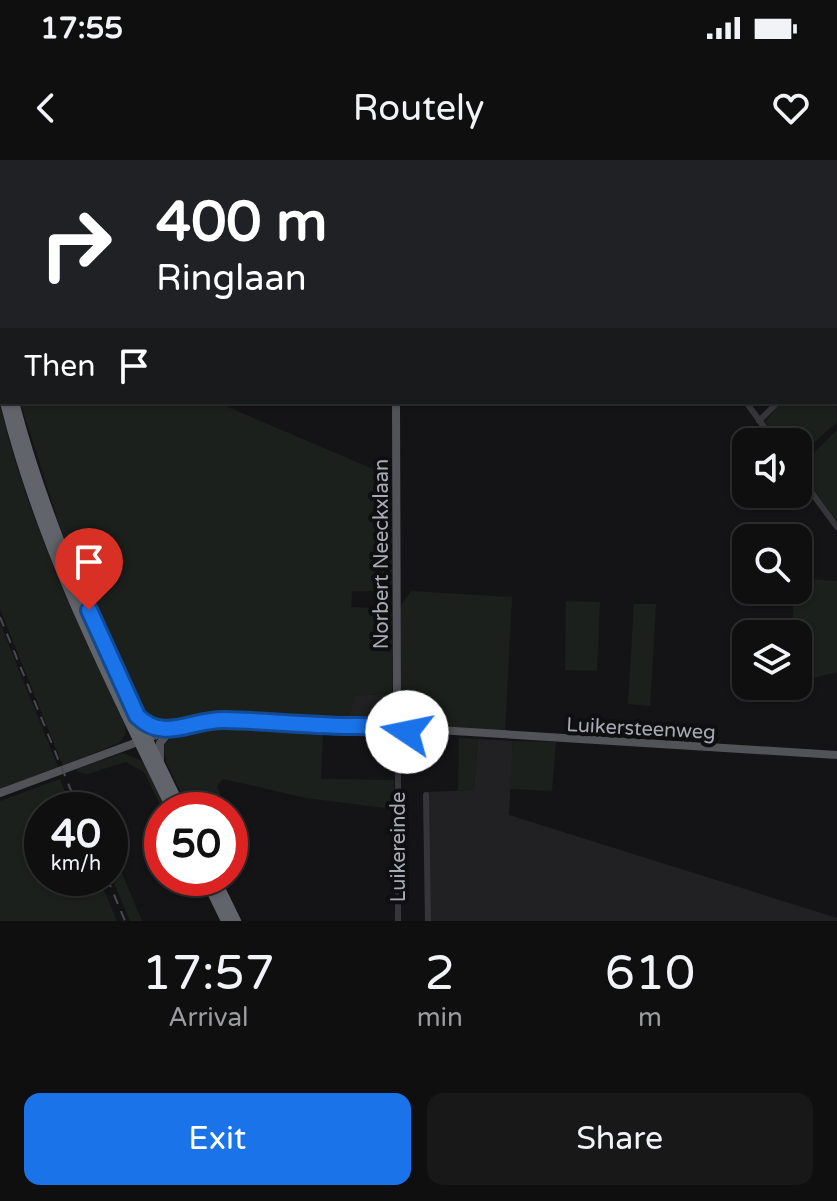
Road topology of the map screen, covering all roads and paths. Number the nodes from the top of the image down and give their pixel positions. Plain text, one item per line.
1 (6, 404) edge
2 (15, 404) edge
3 (396, 404) edge
4 (747, 404) edge
5 (776, 404) edge
6 (759, 421) junction
7 (764, 428) edge
8 (812, 493) edge
9 (837, 527) edge
10 (133, 718) junction
11 (172, 730) junction
12 (399, 731) junction
13 (143, 740) junction
14 (119, 749) junction
15 (837, 755) edge
16 (154, 763) junction
17 (398, 778) joint
18 (165, 792) edge
19 (171, 792) edge
20 (0, 793) edge
21 (426, 795) dead end
22 (214, 896) edge
23 (224, 896) edge
24 (399, 919) edge
25 (226, 921) edge
26 (236, 921) edge
27 (428, 921) edge

1 - 10 highway
2 - 10 highway
3 - 12 main road, Norbert Neeckxlaan
4 - 6 street
5 - 6 street
6 - 7 street
8 - 9 street
10 - 11 main road
10 - 13 highway
10 - 14 main road
11 - 12 main road, Luikersteenweg
11 - 13 main road, Luikersteenweg
11 - 16 main road
12 - 15 main road, Luikersteenweg
12 - 17 street, Norbert Neeckxlaan
13 - 14 main road, Luikersteenweg
13 - 16 highway
14 - 16 main road
14 - 20 main road, Luikersteenweg
16 - 18 highway
16 - 19 highway
17 - 24 street, Luikereinde
21 - 27 street
22 - 25 highway
23 - 26 highway

